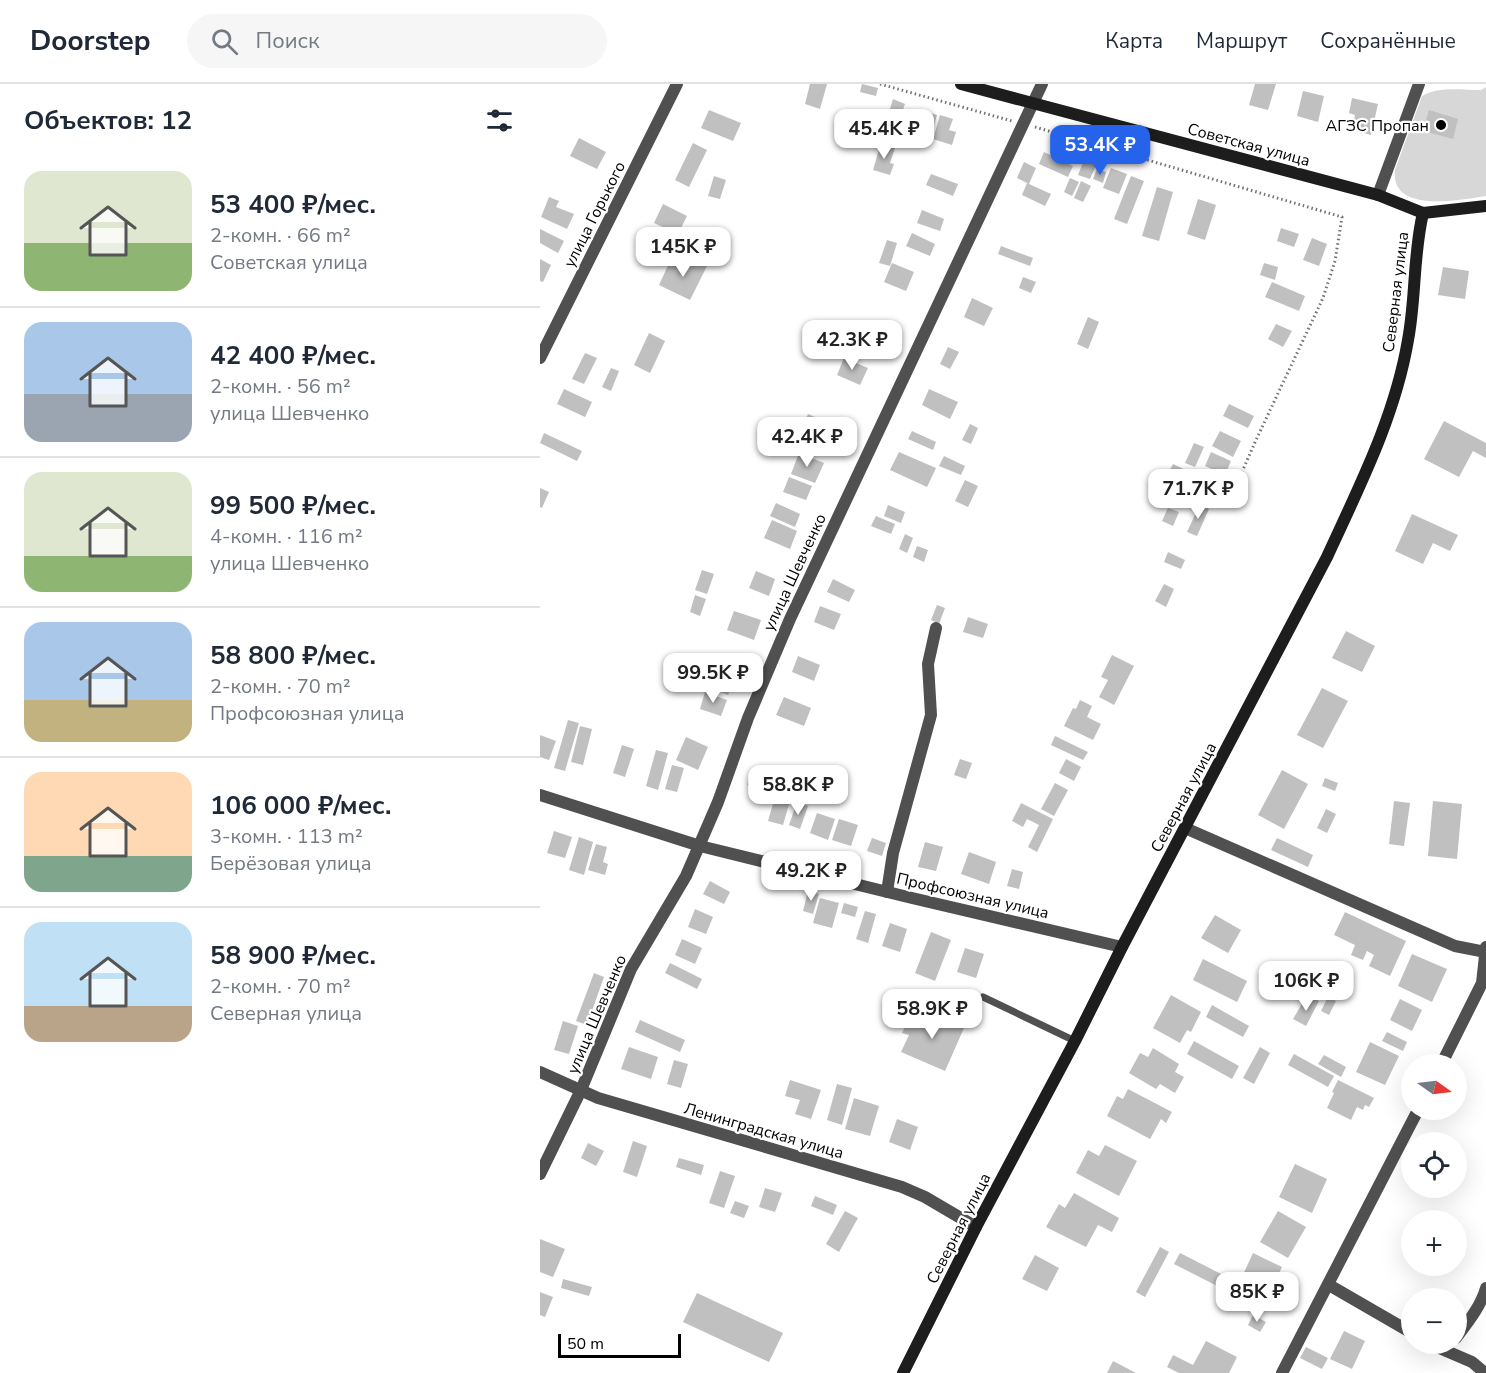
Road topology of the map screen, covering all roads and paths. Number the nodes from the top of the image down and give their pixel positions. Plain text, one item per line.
1 (677, 84) edge
2 (880, 84) edge
3 (961, 84) edge
4 (1042, 84) edge
5 (1419, 84) edge
6 (1034, 104) junction
7 (1025, 124) junction
8 (1378, 195) junction
9 (1486, 206) edge
10 (1423, 213) junction
11 (540, 358) edge
12 (1227, 506) dead end
13 (936, 628) dead end
14 (540, 795) edge
15 (1185, 828) junction
16 (700, 846) junction
17 (887, 892) junction
18 (1122, 947) junction
19 (1486, 950) edge
20 (1485, 976) edge
21 (983, 997) dead end
22 (1075, 1041) junction
23 (1446, 1054) edge
24 (540, 1072) edge
25 (581, 1090) junction
26 (1413, 1120) edge
27 (540, 1174) edge
28 (976, 1227) junction
29 (1329, 1285) junction
30 (1486, 1288) edge
31 (1467, 1322) edge
32 (1401, 1327) edge
33 (1459, 1354) edge
34 (903, 1373) edge
35 (1282, 1373) edge
36 (1485, 1373) edge

1 - 11 street, улица Горького
2 - 7 path
3 - 6 street, Советская улица
4 - 6 street, улица Шевченко
5 - 8 street
6 - 7 street, улица Шевченко
6 - 8 street, Советская улица
7 - 12 path
7 - 16 street, улица Шевченко
8 - 10 street, Советская улица
9 - 10 street
10 - 15 street, Северная улица
13 - 17 street
14 - 16 street, Профсоюзная улица
15 - 18 street, Северная улица
15 - 19 street
16 - 17 street, Профсоюзная улица
16 - 25 street, улица Шевченко
17 - 18 street, Профсоюзная улица
18 - 22 street, Северная улица
19 - 20 street
20 - 23 street
21 - 22 lane
22 - 28 street, Северная улица
24 - 25 street, Ленинградская улица
25 - 27 street, улица Шевченко
25 - 28 street, Ленинградская улица
26 - 29 street
28 - 34 street, Северная улица
29 - 32 street
29 - 35 street
30 - 31 street
33 - 36 street

